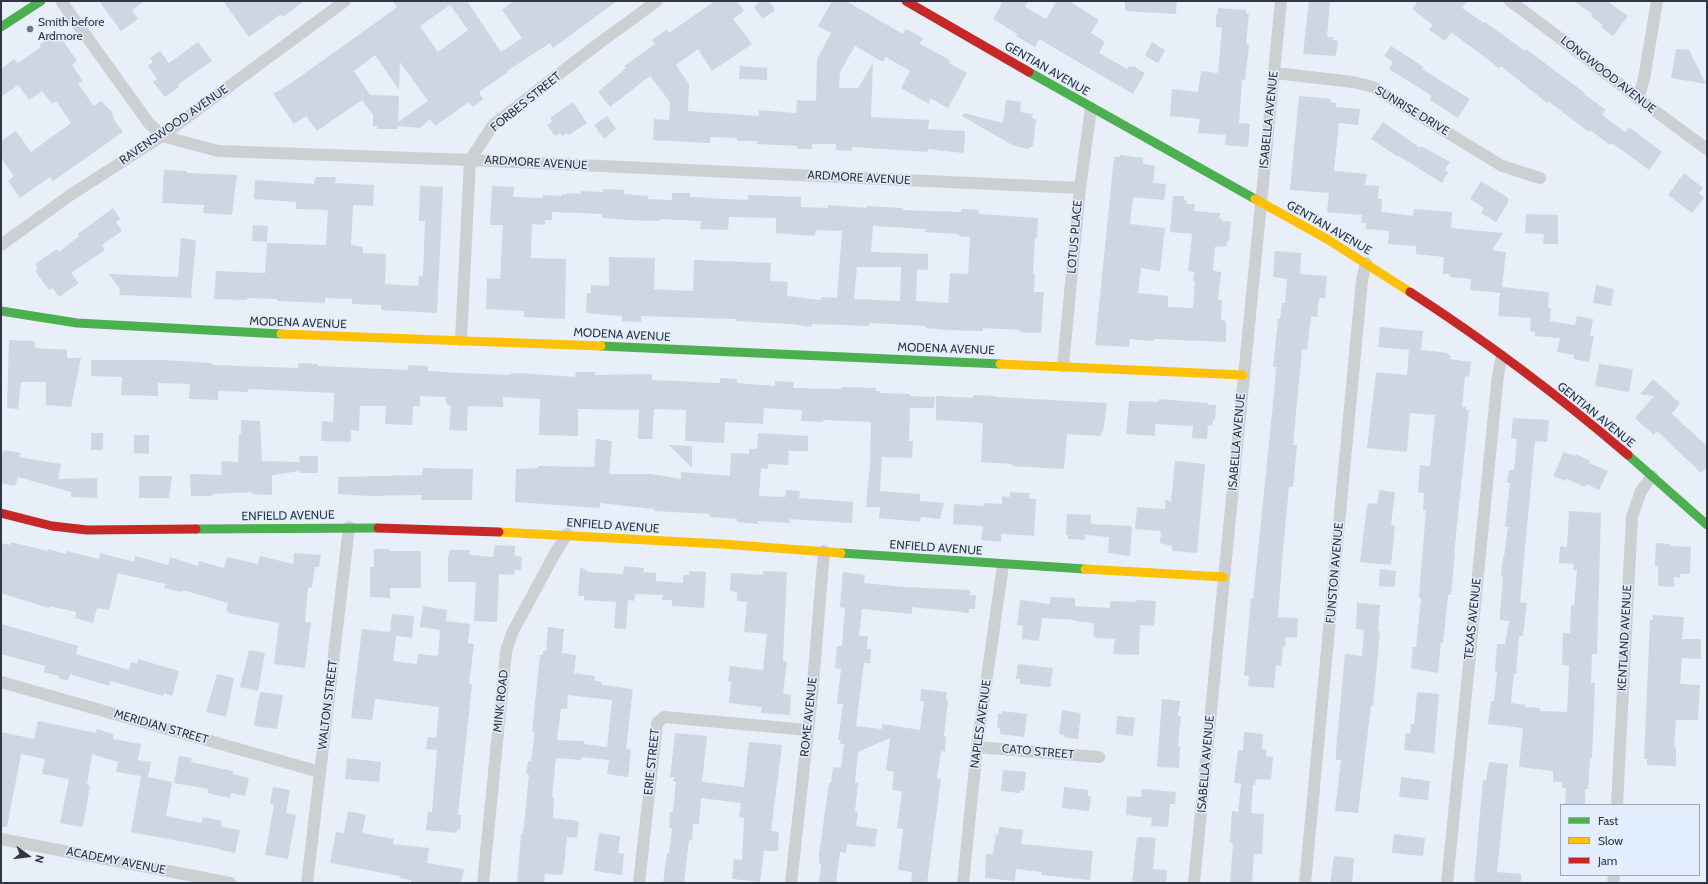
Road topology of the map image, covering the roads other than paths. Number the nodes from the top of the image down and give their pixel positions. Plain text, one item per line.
1 (41, 1) edge
2 (61, 1) edge
3 (345, 1) edge
4 (657, 1) edge
5 (906, 1) edge
6 (1281, 1) edge
7 (1510, 1) edge
8 (1657, 1) edge
9 (1, 27) edge
10 (1274, 72) junction
11 (1638, 99) junction
12 (1091, 108) junction
13 (162, 136) junction
14 (1707, 149) edge
15 (470, 160) junction
16 (1540, 178) dead end
17 (1080, 188) junction
18 (1260, 203) junction
19 (1, 245) edge
20 (1366, 263) junction
21 (1, 311) edge
22 (461, 340) junction
23 (1502, 356) junction
24 (1063, 366) junction
25 (1243, 375) junction
26 (1652, 476) junction
27 (1, 513) edge
28 (1707, 525) edge
29 (349, 527) junction
30 (567, 534) junction
31 (824, 551) junction
32 (1004, 565) junction
33 (1224, 577) junction
34 (1, 682) edge
35 (808, 730) junction
36 (977, 747) junction
37 (1099, 757) dead end
38 (320, 772) junction
39 (1617, 804) edge
40 (1, 839) edge
41 (230, 883) edge
42 (307, 883) edge
43 (483, 883) edge
44 (639, 883) edge
45 (791, 883) edge
46 (963, 883) edge
47 (1194, 883) edge
48 (1305, 883) edge
49 (1447, 883) edge

1 - 9 street
2 - 13 street
3 - 13 street, RAVENSWOOD AVENUE
4 - 15 street, FORBES STREET
5 - 12 street, GENTIAN AVENUE
6 - 10 street, ISABELLA AVENUE
7 - 11 street, LONGWOOD AVENUE
8 - 11 street
10 - 16 street, SUNRISE DRIVE
10 - 18 street, ISABELLA AVENUE
11 - 14 street, LONGWOOD AVENUE
12 - 17 street, LOTUS PLACE
12 - 18 street, GENTIAN AVENUE
13 - 15 street, ARDMORE AVENUE
13 - 19 street, RAVENSWOOD AVENUE
15 - 17 street, ARDMORE AVENUE
15 - 22 street
17 - 24 street, LOTUS PLACE
18 - 20 street, GENTIAN AVENUE
18 - 25 street, ISABELLA AVENUE
20 - 23 street, GENTIAN AVENUE
20 - 48 street, FUNSTON AVENUE
21 - 22 street, MODENA AVENUE
22 - 24 street, MODENA AVENUE
23 - 26 street, GENTIAN AVENUE
23 - 49 street, TEXAS AVENUE
24 - 25 street, MODENA AVENUE
25 - 33 street, ISABELLA AVENUE
26 - 28 street, GENTIAN AVENUE
26 - 39 street, KENTLAND AVENUE
27 - 29 street, ENFIELD AVENUE
29 - 30 street, ENFIELD AVENUE
29 - 38 street, WALTON STREET
30 - 31 street, ENFIELD AVENUE
30 - 43 street, MINK ROAD
31 - 32 street, ENFIELD AVENUE
31 - 35 street, ROME AVENUE
32 - 33 street, ENFIELD AVENUE
32 - 36 street, NAPLES AVENUE
33 - 47 street, ISABELLA AVENUE
34 - 38 street, MERIDIAN STREET
35 - 44 street, ERIE STREET
35 - 45 street, ROME AVENUE
36 - 37 street, CATO STREET
36 - 46 street, NAPLES AVENUE
38 - 42 street, WALTON STREET
40 - 41 street, ACADEMY AVENUE

